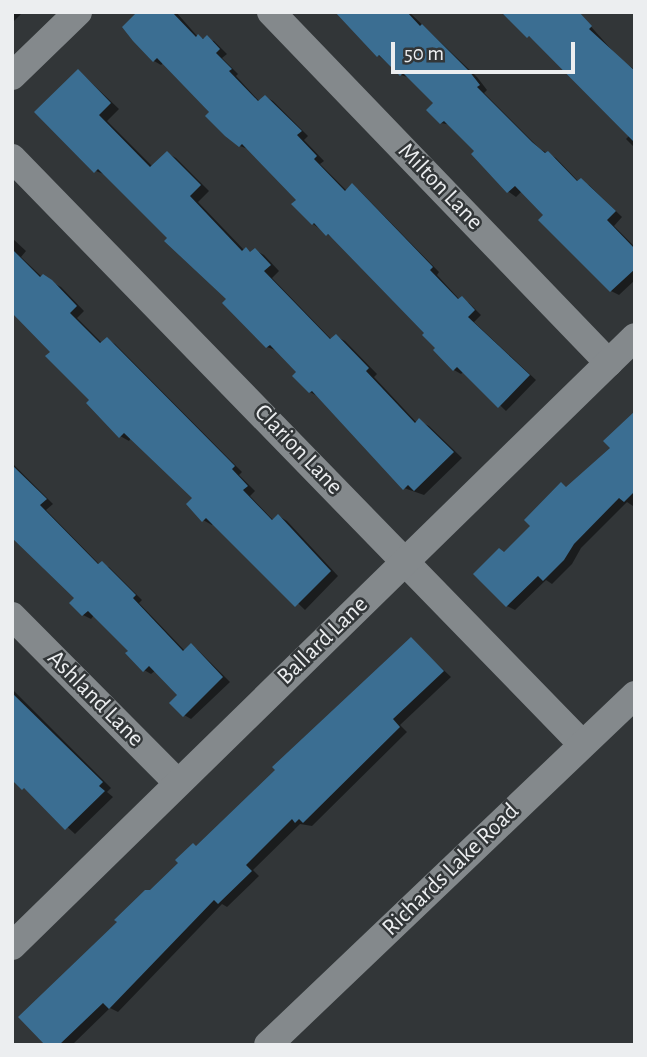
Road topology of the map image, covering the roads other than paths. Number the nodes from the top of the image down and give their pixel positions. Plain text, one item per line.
1 (78, 12) edge
2 (271, 12) edge
3 (12, 76) edge
4 (12, 158) edge
5 (635, 337) edge
6 (609, 363) junction
7 (406, 561) junction
8 (12, 616) edge
9 (635, 695) edge
10 (582, 744) junction
11 (178, 783) junction
12 (12, 946) edge
13 (268, 1045) edge

1 - 3 street
2 - 6 street, Milton Lane
4 - 7 street, Clarion Lane
5 - 6 street, Ballard Lane
6 - 7 street, Ballard Lane
7 - 10 street, Clarion Lane
7 - 11 street, Ballard Lane
8 - 11 street, Ashland Lane
9 - 10 street, Richards Lake Road
10 - 13 street, Richards Lake Road
11 - 12 street, Ballard Lane

